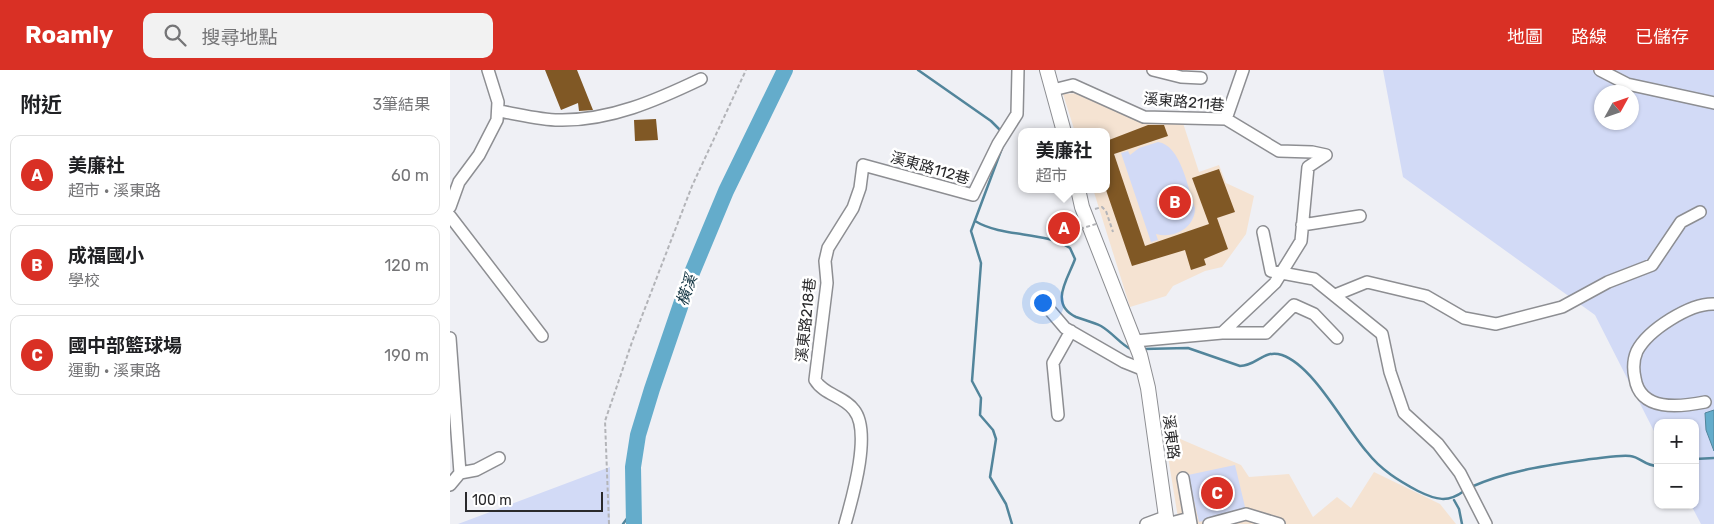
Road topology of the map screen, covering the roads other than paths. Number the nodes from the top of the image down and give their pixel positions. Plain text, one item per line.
1 (488, 70) edge
2 (1018, 70) edge
3 (1047, 70) edge
4 (1153, 70) edge
5 (1243, 70) edge
6 (1600, 70) edge
7 (1201, 78) dead end
8 (701, 79) dead end
9 (1053, 90) junction
10 (1714, 102) edge
11 (499, 112) junction
12 (1226, 119) junction
13 (1063, 128) edge
14 (863, 165) joint
15 (1079, 193) edge
16 (450, 207) edge
17 (1700, 212) dead end
18 (450, 216) edge
19 (1360, 216) dead end
20 (1302, 225) junction
21 (1263, 232) dead end
22 (1281, 274) junction
23 (1335, 294) junction
24 (1714, 304) edge
25 (1048, 308) dead end
26 (1071, 331) junction
27 (1222, 332) junction
28 (542, 336) dead end
29 (450, 338) edge
30 (1337, 338) dead end
31 (1137, 347) junction
32 (1144, 370) junction
33 (1705, 402) dead end
34 (1058, 415) dead end
35 (499, 458) dead end
36 (460, 473) junction
37 (1183, 478) dead end
38 (450, 486) edge
39 (1166, 521) edge
40 (1190, 521) edge
41 (845, 524) edge
42 (1146, 524) edge
43 (1208, 524) edge
44 (1279, 524) edge
45 (1486, 524) edge

1 - 11 street
2 - 14 street, 溪東路112巷
3 - 9 main road
4 - 7 street
5 - 12 street
6 - 10 street
8 - 11 street
9 - 12 street, 溪東路211巷
9 - 13 main road
11 - 16 street
12 - 20 street, 溪東路211巷
14 - 41 street, 溪東路218巷
15 - 31 main road, 溪東路
17 - 23 street
18 - 28 street
19 - 20 street
20 - 22 street, 溪東路211巷
21 - 22 street
22 - 23 street
22 - 27 street, 溪東路211巷
23 - 45 street
24 - 33 street
25 - 26 street
26 - 32 street
26 - 34 street
27 - 30 street
27 - 31 street
29 - 36 street
31 - 32 main road, 溪東路
32 - 39 main road, 溪東路
35 - 36 street
36 - 38 street
37 - 40 street
39 - 40 street
39 - 42 street
43 - 44 street

